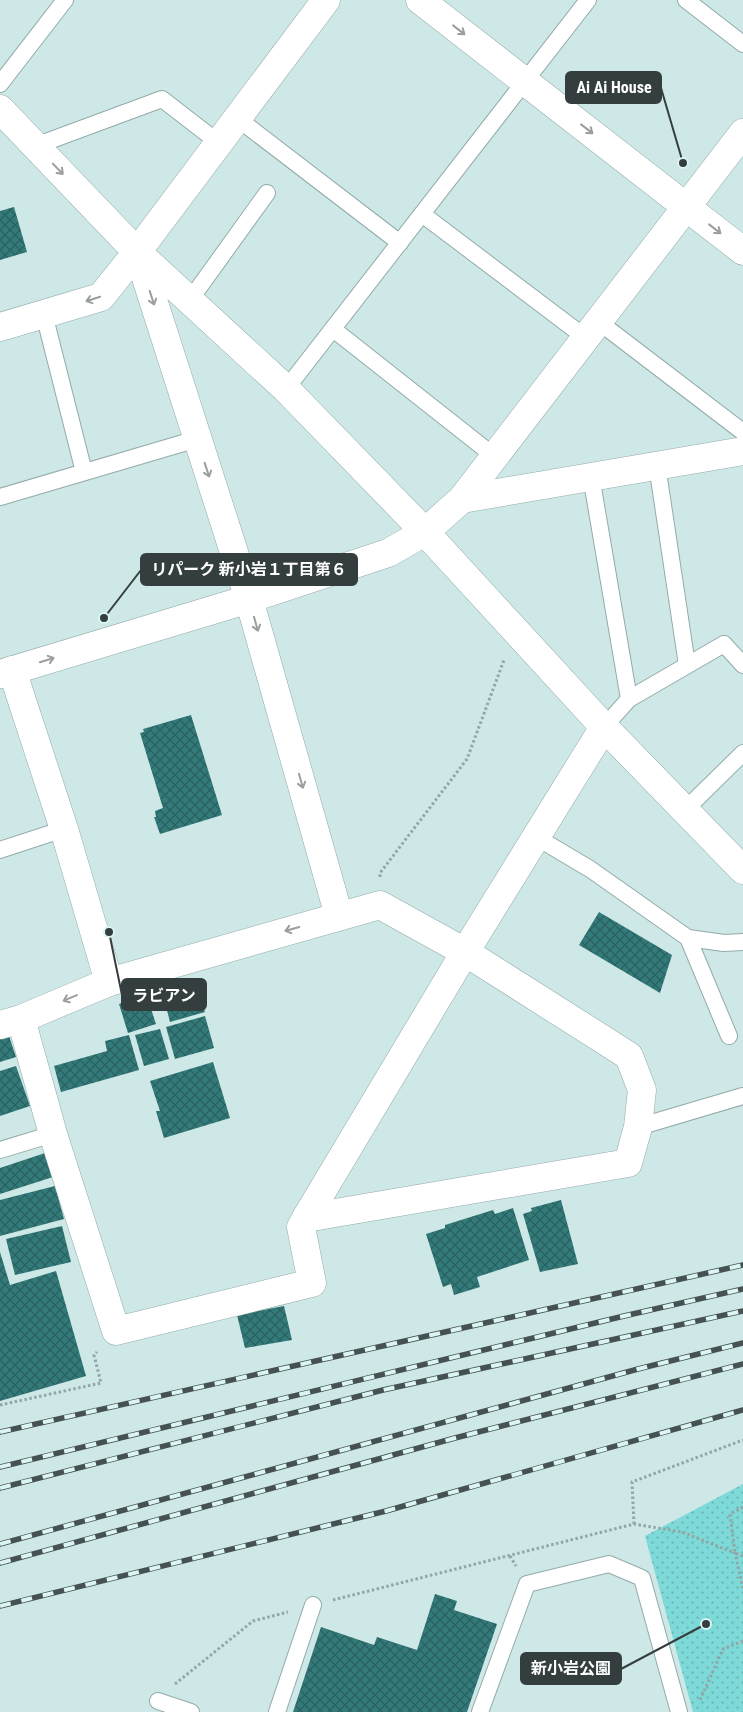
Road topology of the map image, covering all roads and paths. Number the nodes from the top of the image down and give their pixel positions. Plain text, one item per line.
1 (65, 0) edge
2 (326, 0) edge
3 (420, 0) edge
4 (588, 0) edge
5 (686, 0) edge
6 (743, 44) edge
7 (525, 81) junction
8 (0, 84) edge
9 (0, 109) edge
10 (237, 118) junction
11 (743, 133) edge
12 (18, 137) edge
13 (219, 143) junction
14 (268, 193) dead end
15 (687, 207) junction
16 (422, 214) junction
17 (400, 243) junction
18 (743, 250) edge
19 (137, 252) junction
20 (190, 300) junction
21 (44, 314) junction
22 (0, 327) edge
23 (333, 329) junction
24 (592, 330) junction
25 (286, 390) junction
26 (743, 432) edge
27 (198, 439) junction
28 (743, 451) edge
29 (494, 456) junction
30 (657, 465) junction
31 (84, 472) junction
32 (591, 476) junction
33 (0, 497) edge
34 (462, 499) junction
35 (425, 532) junction
36 (249, 599) junction
37 (515, 629) junction
38 (687, 665) junction
39 (743, 665) edge
40 (6, 672) edge
41 (629, 699) junction
42 (604, 726) junction
43 (743, 753) edge
44 (686, 809) junction
45 (64, 829) junction
46 (536, 837) junction
47 (0, 850) edge
48 (743, 870) edge
49 (380, 906) junction
50 (339, 916) junction
51 (688, 938) junction
52 (743, 942) edge
53 (465, 952) junction
54 (109, 982) junction
55 (11, 1022) edge
56 (729, 1036) dead end
57 (743, 1096) edge
58 (638, 1127) junction
59 (53, 1134) junction
60 (0, 1150) edge
61 (306, 1218) junction
62 (116, 1331) junction
63 (0, 1405) edge
64 (743, 1440) edge
65 (743, 1507) edge
66 (634, 1524) junction
67 (735, 1553) junction
68 (743, 1556) edge
69 (743, 1588) edge
70 (313, 1605) junction
71 (743, 1641) edge
72 (158, 1701) joint
73 (698, 1704) dead end
74 (191, 1712) edge
75 (277, 1712) edge
76 (480, 1712) edge
77 (679, 1712) edge

1 - 8 lane
2 - 10 street
3 -> 7 street
4 - 7 lane
5 - 6 lane
7 -> 15 street
7 - 16 lane
9 - 12 street
10 - 13 street
10 - 17 lane
11 - 15 street
12 - 13 lane
12 -> 19 street
13 - 19 street
14 - 20 lane
15 -> 18 street
15 - 24 street
16 - 17 lane
16 - 24 lane
17 - 23 lane
19 - 20 street
19 -> 21 street
19 -> 27 street
20 - 25 street
21 - 22 street
21 - 31 lane
23 - 25 lane
23 - 29 lane
24 - 26 lane
24 - 29 street
25 - 35 street
27 - 31 lane
27 -> 36 street
28 - 30 street
29 - 34 street
30 - 32 street
30 - 38 lane
31 - 33 lane
32 - 34 street
32 - 41 lane
34 - 35 street
35 - 36 street
35 - 37 street
40 -> 36 street
36 -> 50 street
37 - 42 street
37 - 49 path
38 - 39 lane
38 - 41 lane
40 - 45 street
41 - 42 lane
42 - 44 street
42 - 46 street
43 - 44 lane
44 - 48 street
45 - 47 lane
45 - 54 street
46 - 51 lane
46 - 53 street
49 - 50 street
49 - 53 street
50 -> 54 street
51 - 52 lane
51 - 56 lane
53 - 58 street
53 - 61 street
54 -> 55 street
55 - 59 street
57 - 58 lane
58 - 61 street
59 - 60 lane
59 - 62 street
61 - 62 street
62 - 63 path
64 - 66 path
65 - 67 path
66 - 67 path
66 - 70 path
67 - 68 path
67 - 69 path
70 - 72 path
70 - 75 lane
71 - 73 path
72 - 74 lane
76 - 77 lane

